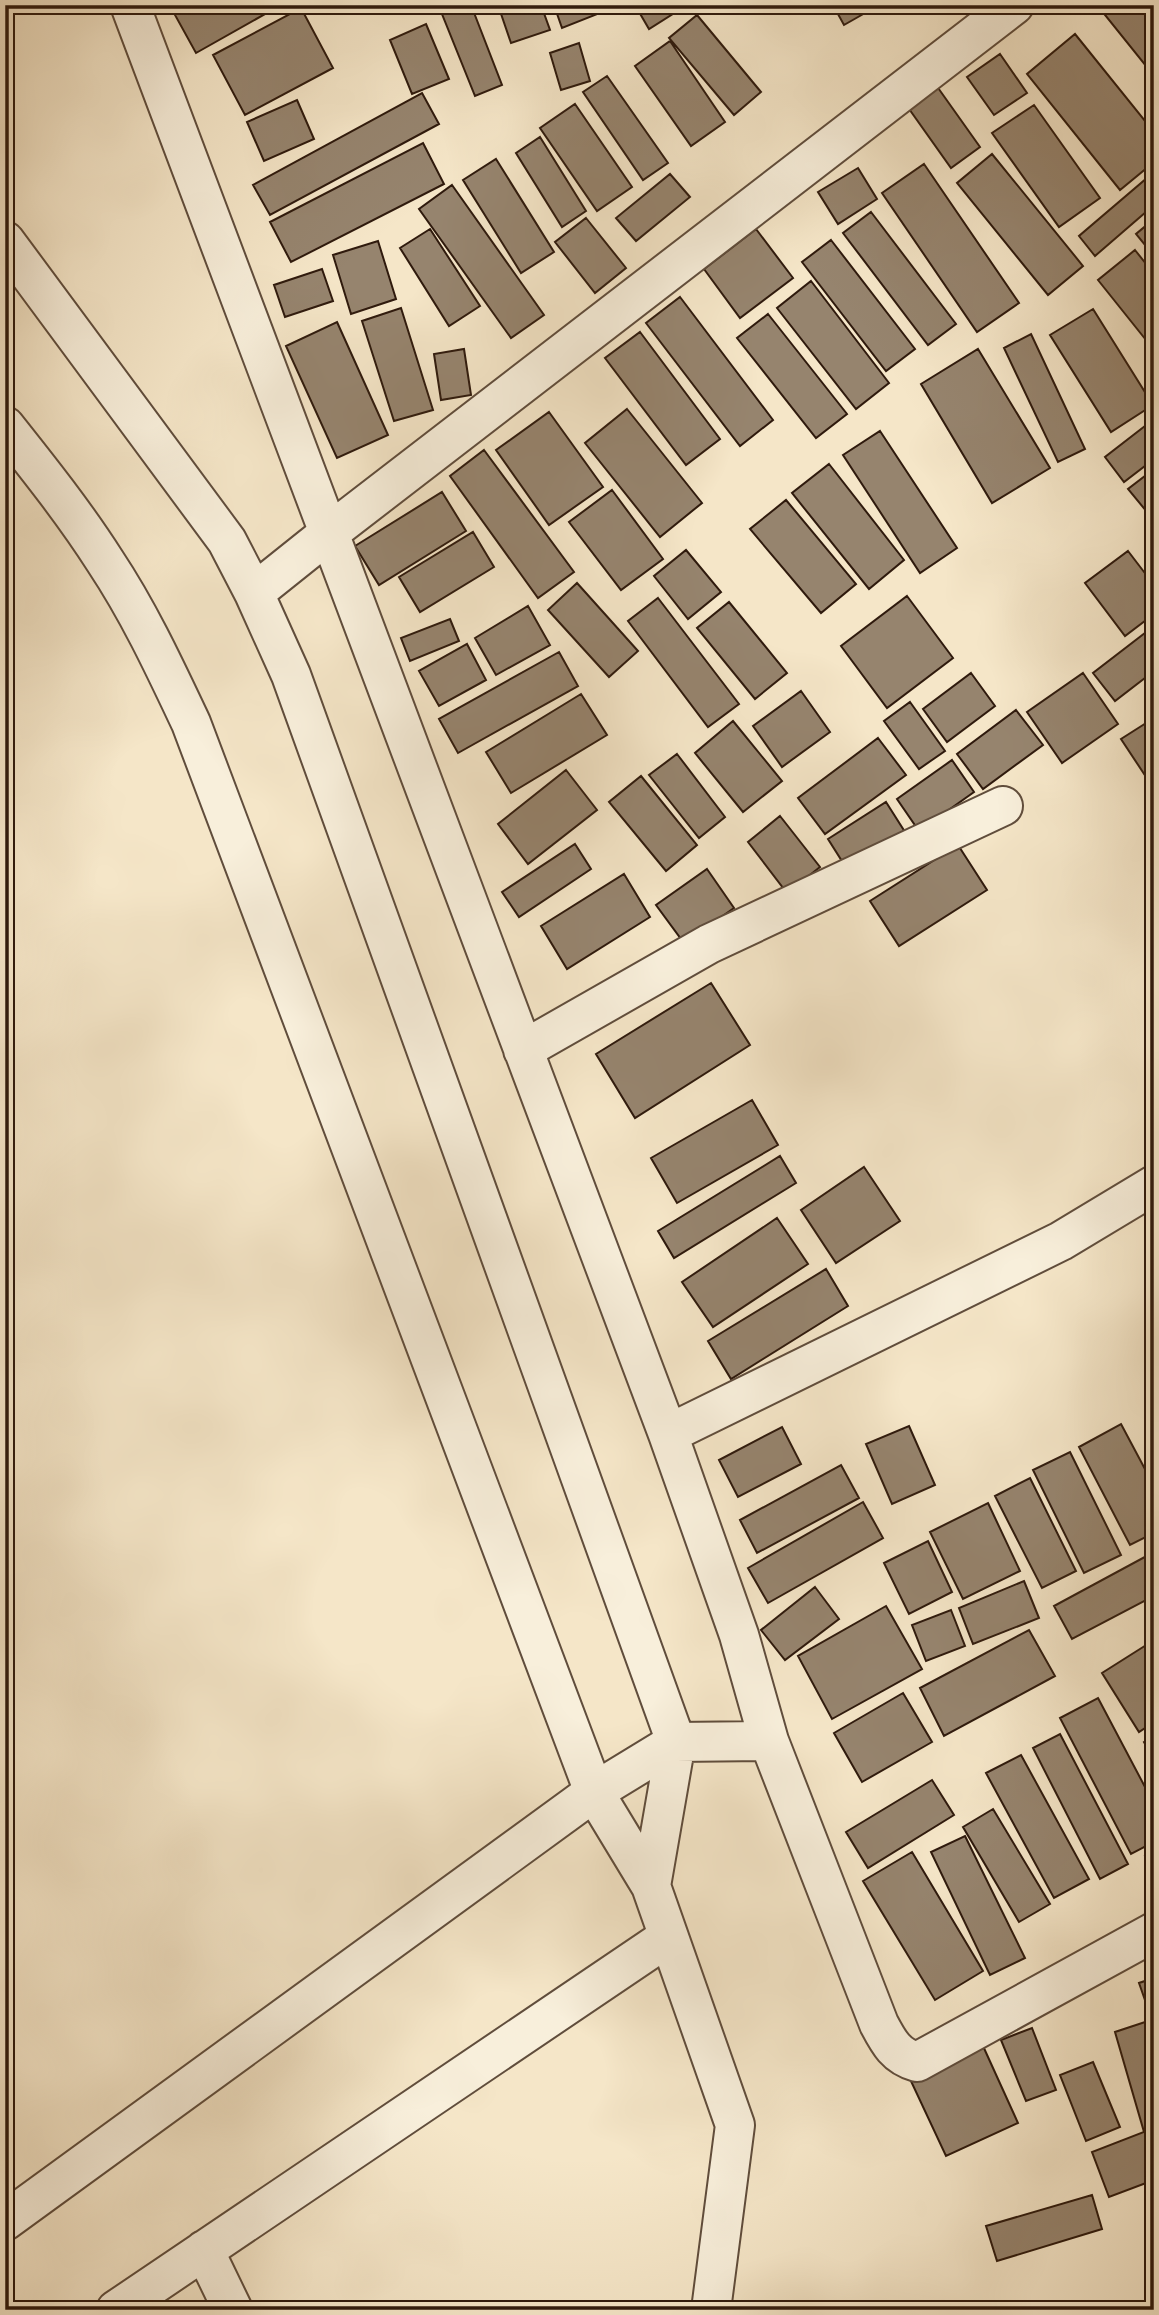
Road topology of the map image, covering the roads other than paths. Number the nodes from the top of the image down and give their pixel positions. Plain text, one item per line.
1 (130, 5) edge
2 (1014, 5) edge
3 (5, 241) edge
4 (5, 426) edge
5 (329, 533) junction
6 (254, 593) junction
7 (1003, 806) dead end
8 (523, 1050) junction
9 (1154, 1185) edge
10 (668, 1434) junction
11 (769, 1741) junction
12 (676, 1742) junction
13 (594, 1792) junction
14 (651, 1886) junction
15 (1154, 1932) edge
16 (668, 1937) junction
17 (5, 2221) edge
18 (204, 2250) junction
19 (116, 2310) edge
20 (233, 2310) edge
21 (711, 2310) edge

1 - 5 street
2 - 5 street
3 - 6 street
4 - 13 street
5 - 6 street
5 - 8 street
6 - 12 street
7 - 8 street
8 - 10 street
9 - 10 street
10 - 11 street
11 - 12 street
11 - 15 street
12 - 13 street
12 - 14 street
13 - 14 street
13 - 17 street
14 - 16 street
16 - 18 street
16 - 21 street
18 - 19 street
18 - 20 street

